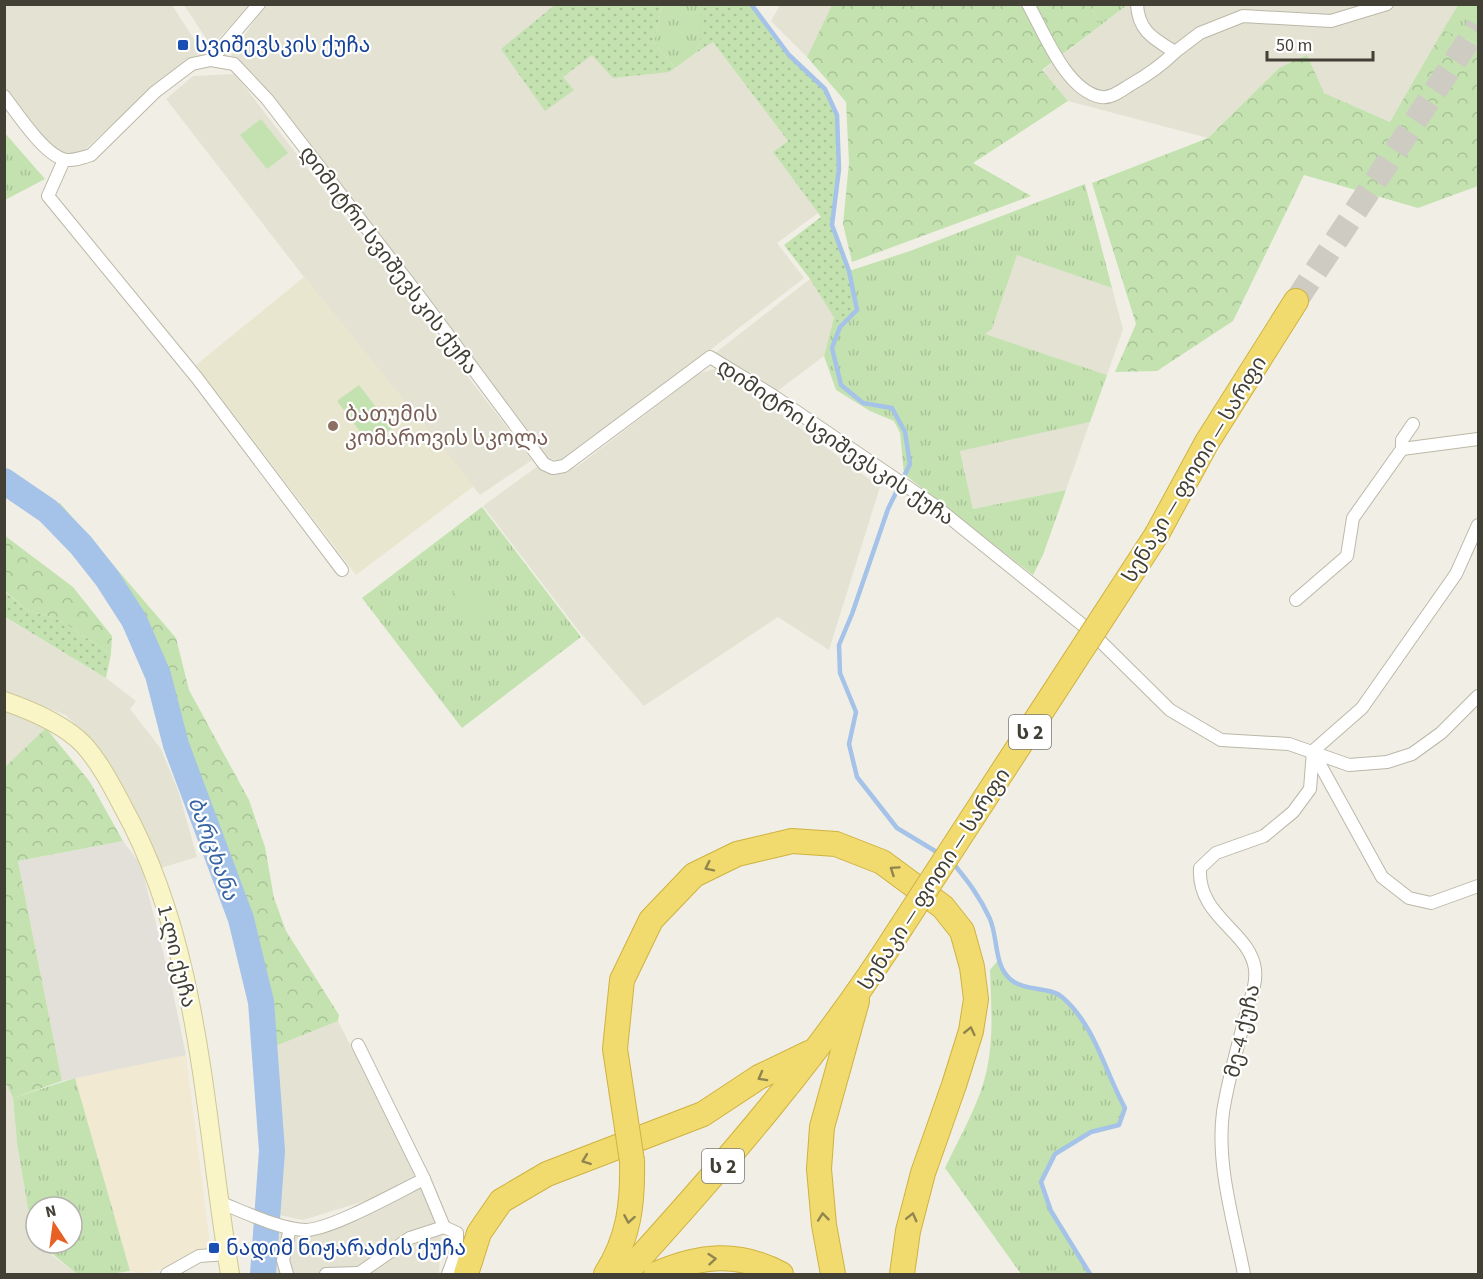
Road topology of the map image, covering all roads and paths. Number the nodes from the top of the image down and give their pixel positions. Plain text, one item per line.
1 (259, 4) edge
2 (1028, 4) edge
3 (1137, 4) edge
4 (1386, 4) edge
5 (1175, 52) junction
6 (211, 60) junction
7 (4, 96) edge
8 (64, 160) junction
9 (1296, 301) tunnel mouth
10 (1413, 424) dead end
11 (1479, 439) edge
12 (1402, 449) junction
13 (1479, 525) edge
14 (342, 570) dead end
15 (1296, 600) dead end
16 (1479, 696) edge
17 (4, 701) edge
18 (1313, 751) junction
19 (1479, 886) edge
20 (859, 993) junction
21 (358, 1045) dead end
22 (814, 1051) junction
23 (424, 1179) junction
24 (219, 1202) junction
25 (286, 1226) junction
26 (444, 1227) junction
27 (227, 1254) junction
28 (359, 1274) edge
29 (166, 1275) edge
30 (230, 1275) edge
31 (287, 1275) edge
32 (326, 1275) edge
33 (448, 1275) edge
34 (466, 1275) edge
35 (606, 1275) edge
36 (625, 1275) edge
37 (656, 1275) edge
38 (781, 1275) edge
39 (833, 1275) edge
40 (902, 1275) edge
41 (1244, 1275) edge

1 - 6 street
2 - 5 street
3 - 5 street
4 - 5 street
6 - 8 street
6 - 18 street, დიმიტრი სვიშევსკის ქუჩა
7 - 8 street
8 - 14 street
9 - 20 highway, სენაკი — ფოთი — სარფი / ს 2, bridge
10 - 12 street
11 - 12 street
12 - 15 street
13 - 18 street
16 - 18 street, დიმიტრი სვიშევსკის ქუჩა
17 - 24 main road, 1-ლი ქუჩა
18 - 19 street
18 - 41 street, მე-4 ქუჩა
20 - 22 highway, სენაკი — ფოთი — სარფი / ს 2
39 -> 20 highway
21 - 23 street
22 -> 34 highway
22 - 36 highway, სენაკი — ფოთი — სარფი / ს 2
23 - 25 street
23 - 26 street
24 - 25 street
24 - 27 main road, 1-ლი ქუჩა
25 - 31 street
26 - 28 street
26 - 33 street
27 - 29 street
27 - 30 main road, 1-ლი ქუჩა
28 - 32 street
40 -> 35 highway, bridge
37 -> 38 highway

